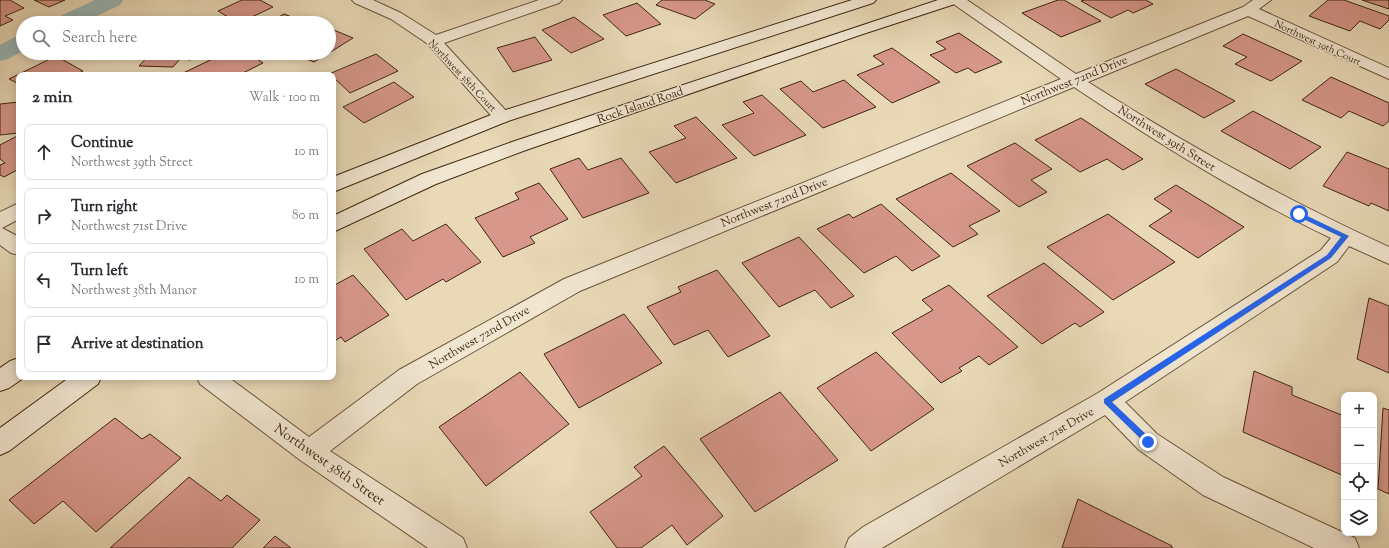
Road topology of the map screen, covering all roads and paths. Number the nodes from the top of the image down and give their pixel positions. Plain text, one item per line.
1 (360, 0) edge
2 (554, 0) edge
3 (868, 0) edge
4 (954, 0) edge
5 (957, 0) edge
6 (1255, 5) edge
7 (434, 41) junction
8 (1389, 74) edge
9 (1073, 80) junction
10 (502, 117) junction
11 (336, 183) edge
12 (16, 212) edge
13 (0, 221) edge
14 (336, 223) edge
15 (0, 235) edge
16 (1346, 236) junction
17 (16, 245) edge
18 (1389, 256) edge
19 (16, 370) edge
20 (85, 380) edge
21 (213, 380) edge
22 (0, 381) edge
23 (1107, 401) junction
24 (0, 442) edge
25 (309, 452) junction
26 (454, 548) edge
27 (859, 548) edge
28 (1345, 548) edge

1 - 7 street, Northwest 38th Court
2 - 7 street
3 - 10 street
4 - 14 street, Rock Island Road
5 - 9 street, Northwest 39th Street
6 - 8 street, Northwest 39th Court
6 - 9 street, Northwest 72nd Drive
7 - 10 street, Northwest 38th Court
9 - 16 street, Northwest 39th Street
9 - 25 street, Northwest 72nd Drive
10 - 11 street
12 - 13 street
15 - 17 street
16 - 18 street, Northwest 39th Street
16 - 23 street, Northwest 71st Drive
19 - 22 street
20 - 24 street
21 - 25 street, Northwest 38th Street
23 - 27 street, Northwest 71st Drive
23 - 28 street
25 - 26 street, Northwest 38th Street

